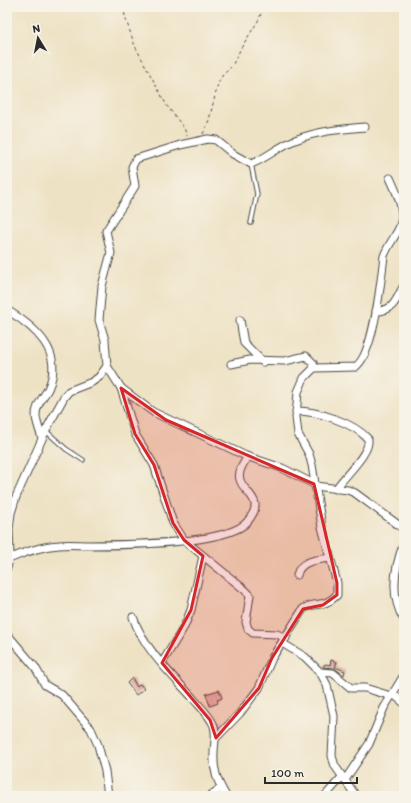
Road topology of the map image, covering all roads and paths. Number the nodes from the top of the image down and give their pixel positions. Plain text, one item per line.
1 (124, 7) edge
2 (264, 7) edge
3 (365, 127) dead end
4 (198, 140) junction
5 (189, 142) junction
6 (251, 164) junction
7 (390, 178) dead end
8 (251, 223) dead end
9 (404, 286) edge
10 (7, 310) edge
11 (376, 311) junction
12 (240, 320) dead end
13 (263, 362) junction
14 (231, 364) dead end
15 (107, 366) junction
16 (314, 368) junction
17 (121, 388) junction
18 (296, 410) junction
19 (46, 430) junction
20 (42, 438) junction
21 (248, 457) junction
22 (83, 460) dead end
23 (315, 485) junction
24 (336, 489) junction
25 (404, 528) edge
26 (184, 540) junction
27 (404, 543) edge
28 (203, 556) junction
29 (330, 558) junction
30 (9, 559) junction
31 (7, 568) edge
32 (297, 575) dead end
33 (133, 617) dead end
34 (404, 620) edge
35 (7, 634) edge
36 (284, 640) junction
37 (162, 663) junction
38 (320, 672) junction
39 (404, 675) edge
40 (392, 695) junction
41 (404, 703) edge
42 (216, 738) junction
43 (344, 778) junction
44 (221, 788) junction
45 (108, 796) edge
46 (210, 796) edge
47 (226, 796) edge
48 (326, 796) edge
49 (356, 796) edge

1 - 5 path
2 - 4 path
3 - 6 street
4 - 5 street
4 - 6 street
5 - 15 street
6 - 8 lane
7 - 11 street
9 - 11 street
10 - 20 street
11 - 16 street
12 - 13 street
13 - 14 street
13 - 16 street
15 - 17 street
15 - 19 street
16 - 18 street
17 - 21 street
17 - 26 street
18 - 23 street
18 - 24 street
19 - 20 street
19 - 22 lane
20 - 30 street
21 - 23 street
21 - 26 street
23 - 24 street
23 - 29 street
24 - 25 street
26 - 28 street
26 - 30 street
27 - 34 street
28 - 36 street
28 - 37 street
29 - 32 street
29 - 36 street
30 - 31 street
33 - 37 street
35 - 45 street
36 - 38 street
36 - 42 street
37 - 42 street
38 - 40 street
38 - 43 street
39 - 40 street
40 - 41 street
40 - 43 street
42 - 44 street
43 - 48 street
43 - 49 street
44 - 46 street
44 - 47 street

